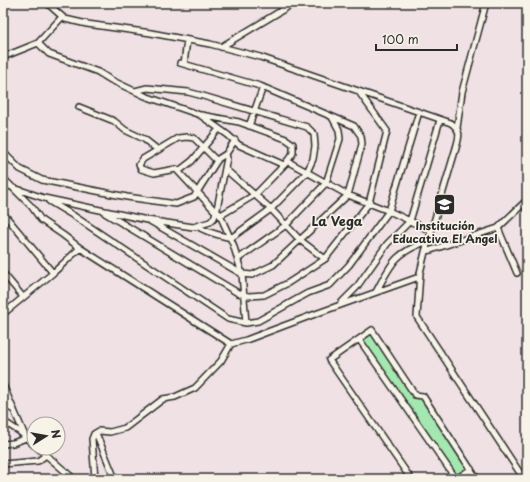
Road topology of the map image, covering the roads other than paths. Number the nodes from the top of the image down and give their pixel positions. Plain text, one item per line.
1 (47, 3) edge
2 (294, 3) edge
3 (486, 3) edge
4 (62, 17) junction
5 (187, 40) junction
6 (38, 43) junction
7 (221, 47) junction
8 (3, 57) edge
9 (263, 87) junction
10 (135, 91) junction
11 (359, 92) junction
12 (79, 106) dead end
13 (254, 111) junction
14 (419, 112) junction
15 (200, 115) junction
16 (332, 117) junction
17 (440, 120) junction
18 (248, 126) junction
19 (457, 128) junction
20 (219, 129) junction
21 (235, 140) junction
22 (204, 147) junction
23 (158, 150) junction
24 (3, 152) edge
25 (226, 154) junction
26 (217, 161) junction
27 (286, 163) junction
28 (225, 169) junction
29 (179, 171) junction
30 (307, 172) junction
31 (3, 178) edge
32 (326, 183) junction
33 (11, 187) junction
34 (197, 192) junction
35 (254, 195) junction
36 (348, 195) junction
37 (44, 198) junction
38 (527, 200) edge
39 (369, 203) junction
40 (271, 209) junction
41 (101, 210) junction
42 (218, 212) junction
43 (389, 212) junction
44 (3, 213) edge
45 (147, 220) junction
46 (410, 222) junction
47 (286, 225) junction
48 (197, 226) junction
49 (498, 228) junction
50 (431, 231) junction
51 (231, 238) junction
52 (300, 240) junction
53 (428, 241) junction
54 (80, 248) junction
55 (425, 252) junction
56 (238, 259) junction
57 (325, 259) junction
58 (3, 273) edge
59 (53, 273) junction
60 (242, 274) junction
61 (516, 274) dead end
62 (419, 277) junction
63 (376, 292) junction
64 (244, 295) junction
65 (23, 297) junction
66 (339, 305) junction
67 (4, 310) edge
68 (246, 323) junction
69 (359, 339) junction
70 (231, 344) junction
71 (3, 385) edge
72 (3, 404) edge
73 (14, 410) junction
74 (3, 421) edge
75 (96, 433) junction
76 (26, 438) junction
77 (3, 444) edge
78 (45, 456) edge
79 (47, 456) edge
80 (3, 464) edge
81 (471, 469) junction
82 (74, 479) edge
83 (95, 479) edge
84 (115, 479) edge
85 (411, 479) edge
86 (477, 479) edge
87 (524, 479) edge

1 - 4 street
2 - 7 street
3 - 19 street
4 - 5 street
4 - 6 street
5 - 7 street
5 - 9 street
6 - 8 street
6 - 10 street
7 - 11 street
9 - 13 street
9 - 16 street
10 - 13 street
10 - 15 street
11 - 14 street
11 - 39 street
12 - 23 street
13 - 18 street
13 - 30 street
14 - 17 street
14 - 43 street
15 - 18 street
15 - 20 street
16 - 32 street
16 - 36 street
17 - 19 street
17 - 46 street
18 - 27 street
19 - 50 street
20 - 21 street
20 - 22 street
21 - 25 street
21 - 27 street
22 - 23 street
22 - 26 street
22 - 29 street
23 - 29 street
24 - 34 street
25 - 26 street
25 - 28 street
26 - 34 street
27 - 30 street
27 - 35 street
28 - 35 street
28 - 42 street
29 - 34 street
30 - 32 street
30 - 40 street
31 - 33 street
32 - 36 street
32 - 47 street
33 - 37 street
33 - 54 street
34 - 42 street
35 - 40 street
35 - 42 street
36 - 39 street
36 - 52 street
37 - 41 street
37 - 68 street
38 - 49 street
39 - 43 street
39 - 57 street
40 - 47 street
40 - 51 street
41 - 45 street
41 - 64 street
42 - 48 street
42 - 51 street
43 - 46 street
43 - 68 street
44 - 59 street
45 - 48 street
45 - 60 street
46 - 50 street
46 - 66 street
47 - 52 street
47 - 56 street
48 - 51 street
49 - 55 street
49 - 61 street
50 - 53 street
51 - 56 street
52 - 57 street
52 - 60 street
53 - 55 street
53 - 63 street
54 - 59 street
54 - 70 street
55 - 62 street
56 - 60 street
57 - 64 street
58 - 65 street
59 - 65 street
60 - 64 street
62 - 63 street
62 - 87 street
63 - 66 street
64 - 68 street
65 - 67 street
66 - 70 street
69 - 81 street
69 - 81 street
69 - 85 street
70 - 75 street
71 - 73 street
72 - 73 street
73 - 76 street
74 - 76 street
75 - 83 street
75 - 84 street
76 - 77 street
78 - 80 street
79 - 82 street
81 - 86 street

